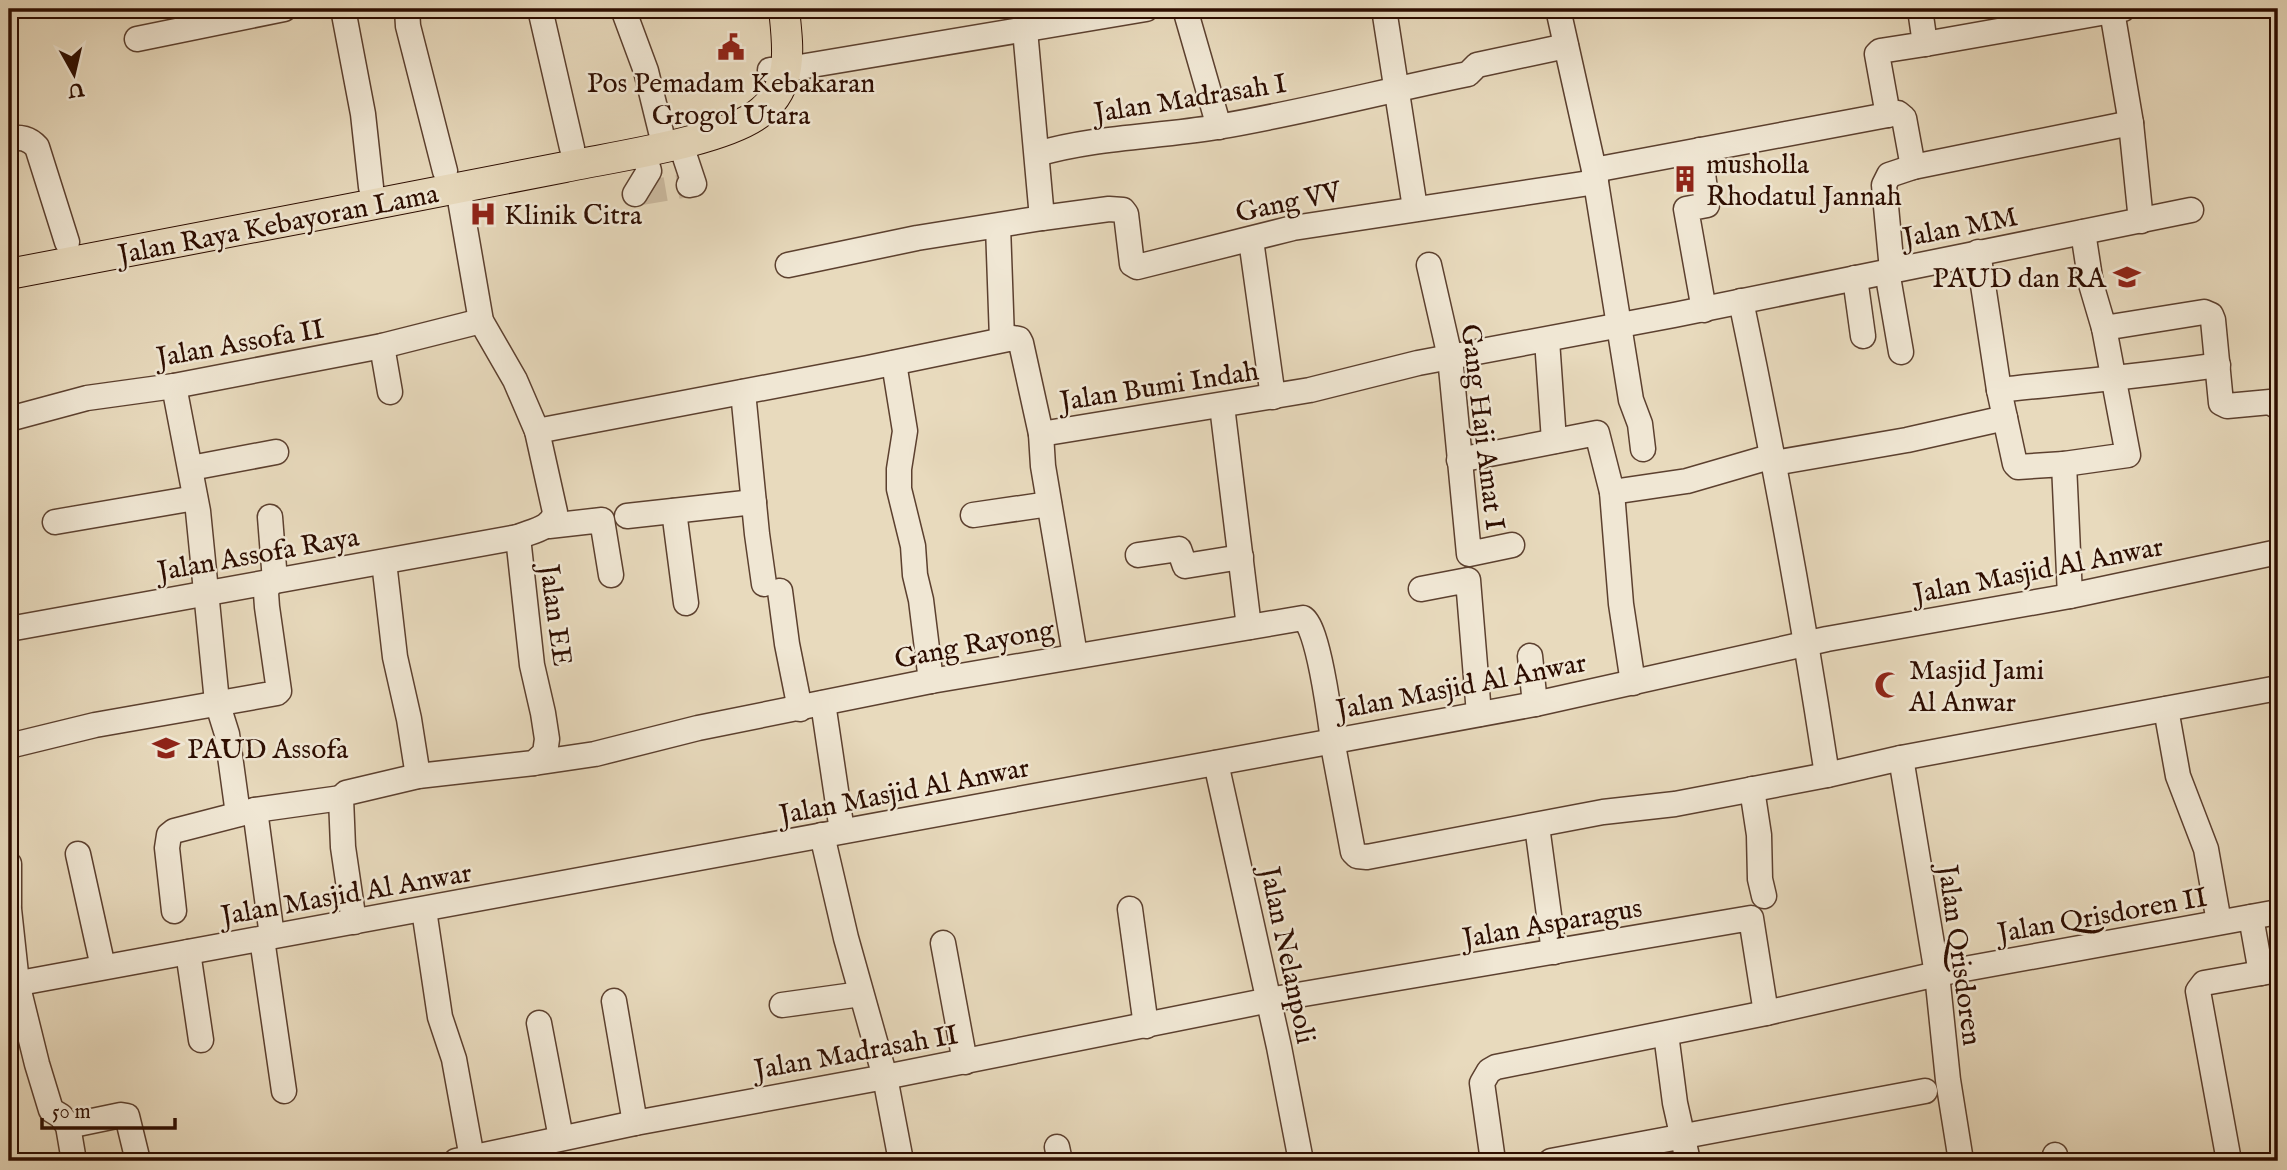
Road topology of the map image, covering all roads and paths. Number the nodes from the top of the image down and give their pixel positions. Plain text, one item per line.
1 (284, 9) edge
2 (343, 9) edge
3 (408, 9) edge
4 (540, 9) edge
5 (623, 9) edge
6 (767, 9) edge
7 (784, 9) edge
8 (1146, 9) edge
9 (1185, 9) edge
10 (1384, 9) edge
11 (1558, 9) edge
12 (1920, 9) edge
13 (2118, 10) edge
14 (1025, 30) junction
15 (137, 39) dead end
16 (1925, 44) junction
17 (1566, 46) junction
18 (779, 70) junction
19 (1398, 88) junction
20 (1888, 115) junction
21 (2131, 123) junction
22 (1219, 127) junction
23 (9, 138) edge
24 (661, 141) junction
25 (572, 148) junction
26 (1700, 150) junction
27 (1037, 154) junction
28 (1913, 167) junction
29 (1595, 176) junction
30 (452, 180) junction
31 (689, 185) dead end
32 (642, 193) dead end
33 (352, 196) junction
34 (1415, 208) junction
35 (2191, 210) dead end
36 (1042, 218) junction
37 (2141, 221) junction
38 (998, 226) junction
39 (2083, 232) junction
40 (1251, 240) junction
41 (67, 242) junction
42 (1978, 252) junction
43 (15, 263) edge
44 (788, 265) dead end
45 (1429, 265) dead end
46 (1890, 271) junction
47 (1855, 278) junction
48 (1741, 301) junction
49 (1704, 310) junction
50 (481, 321) junction
51 (1620, 326) junction
52 (2104, 328) junction
53 (1863, 336) dead end
54 (1002, 339) junction
55 (1547, 340) junction
56 (382, 346) junction
57 (1901, 352) dead end
58 (1450, 357) junction
59 (894, 363) junction
60 (2218, 365) junction
61 (2114, 376) junction
62 (174, 386) junction
63 (1999, 390) junction
64 (390, 392) dead end
65 (743, 392) junction
66 (1273, 397) junction
67 (1222, 406) junction
68 (2278, 407) edge
69 (2005, 418) junction
70 (9, 419) edge
71 (537, 431) junction
72 (1041, 434) junction
73 (1555, 441) junction
74 (1643, 449) dead end
75 (276, 452) dead end
76 (1459, 460) junction
77 (1774, 460) junction
78 (2064, 464) junction
79 (191, 468) junction
80 (1612, 492) junction
81 (195, 498) junction
82 (754, 502) junction
83 (1049, 504) junction
84 (674, 511) junction
85 (973, 515) dead end
86 (627, 516) dead end
87 (270, 517) dead end
88 (55, 522) dead end
89 (549, 526) junction
90 (518, 537) junction
91 (1512, 545) dead end
92 (2278, 552) edge
93 (1138, 555) dead end
94 (1241, 557) junction
95 (384, 562) junction
96 (611, 575) dead end
97 (272, 581) junction
98 (1421, 589) dead end
99 (204, 592) junction
100 (2070, 596) junction
101 (686, 603) dead end
102 (1249, 627) junction
103 (9, 629) edge
104 (1808, 643) junction
105 (1074, 655) junction
106 (1530, 656) dead end
107 (931, 681) junction
108 (1633, 683) junction
109 (2278, 688) edge
110 (216, 702) junction
111 (1535, 704) junction
112 (811, 706) junction
113 (2166, 709) junction
114 (1479, 713) junction
115 (1332, 740) junction
116 (9, 746) edge
117 (1901, 758) junction
118 (534, 763) junction
119 (1216, 763) junction
120 (1827, 775) junction
121 (418, 776) junction
122 (1752, 789) junction
123 (341, 798) junction
124 (246, 812) junction
125 (1537, 826) junction
126 (832, 833) junction
127 (78, 854) dead end
128 (9, 864) edge
129 (1764, 896) dead end
130 (9, 907) edge
131 (1130, 909) dead end
132 (424, 910) junction
133 (174, 911) dead end
134 (2278, 912) edge
135 (2252, 917) junction
136 (354, 922) junction
137 (2219, 922) junction
138 (267, 937) junction
139 (943, 943) dead end
140 (188, 952) junction
141 (1554, 952) junction
142 (103, 967) junction
143 (2270, 972) edge
144 (1937, 974) junction
145 (13, 984) edge
146 (861, 994) junction
147 (1268, 1001) junction
148 (614, 1002) dead end
149 (782, 1005) dead end
150 (1766, 1013) junction
151 (539, 1023) dead end
152 (1146, 1026) junction
153 (1666, 1034) junction
154 (201, 1040) dead end
155 (965, 1062) junction
156 (885, 1077) junction
157 (284, 1091) dead end
158 (1925, 1091) dead end
159 (635, 1123) junction
160 (68, 1126) junction
161 (561, 1138) junction
162 (1685, 1150) edge
163 (477, 1159) edge
164 (74, 1161) edge
165 (138, 1161) edge
166 (901, 1161) edge
167 (1301, 1161) edge
168 (1493, 1161) edge
169 (1552, 1161) edge
170 (1961, 1161) edge
171 (2229, 1161) edge

1 - 15 street
2 - 33 street
3 - 30 street, Jalan EE
4 - 25 street
5 - 24 street
6 - 18 main road, Jalan Raya Kebayoran Lama
7 - 18 main road, Jalan Raya Kebayoran Lama
8 - 14 street
9 - 22 street
10 - 19 street
11 - 17 street
12 - 16 street
13 - 16 street
13 - 21 street
14 - 18 street
14 - 27 street
16 - 20 street
17 - 19 street, Jalan Madrasah I
17 - 29 street
18 - 24 main road, Jalan Raya Kebayoran Lama
19 - 22 street, Jalan Madrasah I
19 - 34 street
20 - 26 street, Gang VV
20 - 28 street
21 - 28 street
21 - 37 street
22 - 27 street, Jalan Madrasah I
23 - 41 street
24 - 25 main road, Jalan Raya Kebayoran Lama
24 - 30 main road, Jalan Raya Kebayoran Lama
24 - 31 street
24 - 32 street
25 - 30 main road, Jalan Raya Kebayoran Lama
26 - 29 street, Gang VV
26 - 49 street
27 - 36 street
28 - 46 street
29 - 34 street, Gang VV
29 - 51 street
30 - 33 main road, Jalan Raya Kebayoran Lama
30 - 50 street, Jalan EE
33 - 41 main road, Jalan Raya Kebayoran Lama
33 - 43 main road, Jalan Raya Kebayoran Lama
34 - 40 street, Gang VV
35 - 37 street, Jalan MM
36 - 38 street
36 - 40 street, Gang VV
37 - 39 street, Jalan MM
38 - 44 street
38 - 54 street
39 - 42 street, Jalan MM
39 - 52 street
40 - 66 street
41 - 43 main road, Jalan Raya Kebayoran Lama
42 - 46 street, Jalan MM
42 - 63 street
45 - 58 street, Gang Haji Amat I
46 - 47 street, Jalan MM
46 - 57 street
47 - 48 street, Jalan MM
47 - 53 street
48 - 49 street, Jalan Bumi Indah
48 - 77 street
49 - 51 street, Jalan Bumi Indah
50 - 56 street, Jalan Assofa II
50 - 71 street, Jalan EE
51 - 55 street, Jalan Bumi Indah
51 - 74 street
52 - 60 street
52 - 61 street
54 - 59 street
54 - 72 street, Jalan Bumi Indah
55 - 58 street, Jalan Bumi Indah
55 - 73 street
56 - 62 street, Jalan Assofa II
56 - 64 street
58 - 66 street, Jalan Bumi Indah
58 - 76 street, Gang Haji Amat I
59 - 65 street
59 - 107 street
60 - 61 street
60 - 68 street
61 - 63 street
61 - 78 street
62 - 70 street, Jalan Assofa II
62 - 79 street
63 - 69 street
65 - 71 street
65 - 82 street
66 - 67 street, Jalan Bumi Indah
67 - 72 street, Jalan Bumi Indah
67 - 94 street
69 - 77 street
69 - 78 street
71 - 89 street, Jalan EE
72 - 83 street
73 - 76 street
73 - 80 street
75 - 79 street
76 - 91 street, Gang Haji Amat I
77 - 80 street
77 - 104 street
78 - 100 street
79 - 81 street
80 - 108 street
81 - 88 street
81 - 99 street
82 - 84 street
82 - 112 street
83 - 85 street
83 - 105 street
84 - 86 street
84 - 101 street
87 - 97 street
89 - 90 street, Jalan EE
89 - 96 street
90 - 95 street, Jalan Assofa Raya
90 - 118 street, Jalan EE
92 - 100 street, Jalan Masjid Al Anwar
93 - 94 street
94 - 102 street
95 - 97 street, Jalan Assofa Raya
95 - 121 street
97 - 99 street, Jalan Assofa Raya
97 - 110 street
98 - 114 street
99 - 103 street, Jalan Assofa Raya
99 - 110 street
100 - 104 street, Jalan Masjid Al Anwar
102 - 105 street, Gang Rayong
102 - 115 street, Gang Rayong
104 - 108 street, Jalan Masjid Al Anwar
104 - 120 street
105 - 107 street, Gang Rayong
106 - 111 street
107 - 112 street, Gang Rayong
108 - 111 street, Jalan Masjid Al Anwar
109 - 113 street
110 - 116 street
110 - 124 street
111 - 114 street, Jalan Masjid Al Anwar
112 - 118 street, Gang Rayong
112 - 126 street
113 - 117 street
113 - 137 street
114 - 115 street, Jalan Masjid Al Anwar
115 - 119 street, Jalan Masjid Al Anwar
115 - 125 street, Gang Rayong
117 - 120 street
117 - 144 street, Jalan Qrisdoren
118 - 121 street
119 - 126 street, Jalan Masjid Al Anwar
119 - 147 street, Jalan Nelanpoli
120 - 122 street
121 - 123 street
122 - 125 street
122 - 129 street
123 - 124 street
123 - 136 street
124 - 133 street
124 - 138 street
125 - 141 street
126 - 132 street, Jalan Masjid Al Anwar
126 - 146 street
127 - 142 street
128 - 130 street
130 - 145 street
131 - 152 street
132 - 136 street, Jalan Masjid Al Anwar
132 - 163 street
134 - 135 street, Jalan Qrisdoren II
135 - 137 street, Jalan Qrisdoren II
135 - 143 street
136 - 138 street, Jalan Masjid Al Anwar
137 - 144 street, Jalan Qrisdoren II
138 - 140 street, Jalan Masjid Al Anwar
138 - 157 street
139 - 155 street
140 - 142 street, Jalan Masjid Al Anwar
140 - 154 street
141 - 147 street, Jalan Asparagus
141 - 150 street, Jalan Asparagus
142 - 145 street, Jalan Masjid Al Anwar
143 - 171 street
144 - 150 street
144 - 170 street, Jalan Qrisdoren
145 - 160 street
146 - 149 street
146 - 156 street
147 - 152 street, Jalan Madrasah II
147 - 167 street, Jalan Nelanpoli
148 - 159 street
150 - 153 street
151 - 161 street
152 - 155 street, Jalan Madrasah II
153 - 162 street
153 - 168 street
155 - 156 street, Jalan Madrasah II
156 - 159 street, Jalan Madrasah II
156 - 166 street
158 - 162 street
159 - 161 street, Jalan Madrasah II
160 - 164 street
160 - 165 street
161 - 163 street, Jalan Madrasah II
162 - 169 street

